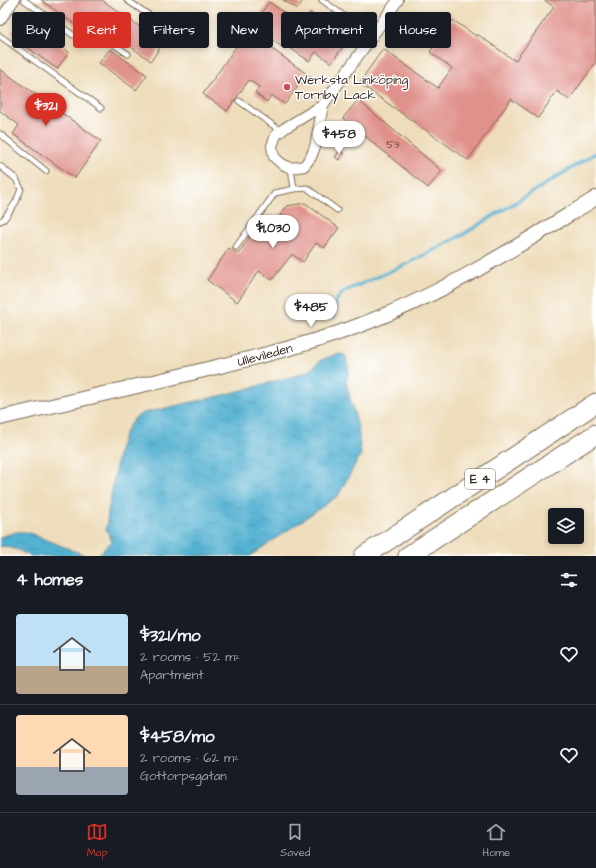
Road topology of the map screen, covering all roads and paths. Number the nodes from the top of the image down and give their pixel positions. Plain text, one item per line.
1 (14, 0) edge
2 (24, 0) edge
3 (127, 0) edge
4 (322, 0) edge
5 (398, 0) edge
6 (144, 12) edge
7 (339, 12) edge
8 (0, 20) edge
9 (377, 29) edge
10 (0, 36) edge
11 (363, 48) edge
12 (128, 54) dead end
13 (239, 101) dead end
14 (323, 105) junction
15 (101, 108) dead end
16 (281, 132) junction
17 (0, 134) edge
18 (0, 166) edge
19 (291, 168) junction
20 (46, 171) dead end
21 (294, 189) junction
22 (596, 198) edge
23 (337, 210) dead end
24 (0, 221) edge
25 (236, 247) dead end
26 (596, 404) edge
27 (0, 418) edge
28 (596, 434) edge
29 (364, 556) edge
30 (408, 556) edge

1 - 8 street
2 - 12 lane
3 - 6 lane
4 - 7 lane
5 - 9 street
10 - 15 lane
11 - 14 street
13 - 16 lane
14 - 16 street
14 - 19 street
16 - 19 street
17 - 20 lane
18 - 24 lane
19 - 21 lane
21 - 23 lane
21 - 25 lane
22 - 27 main road, Ullevileden
26 - 29 highway, E 4
28 - 30 highway, E 4

